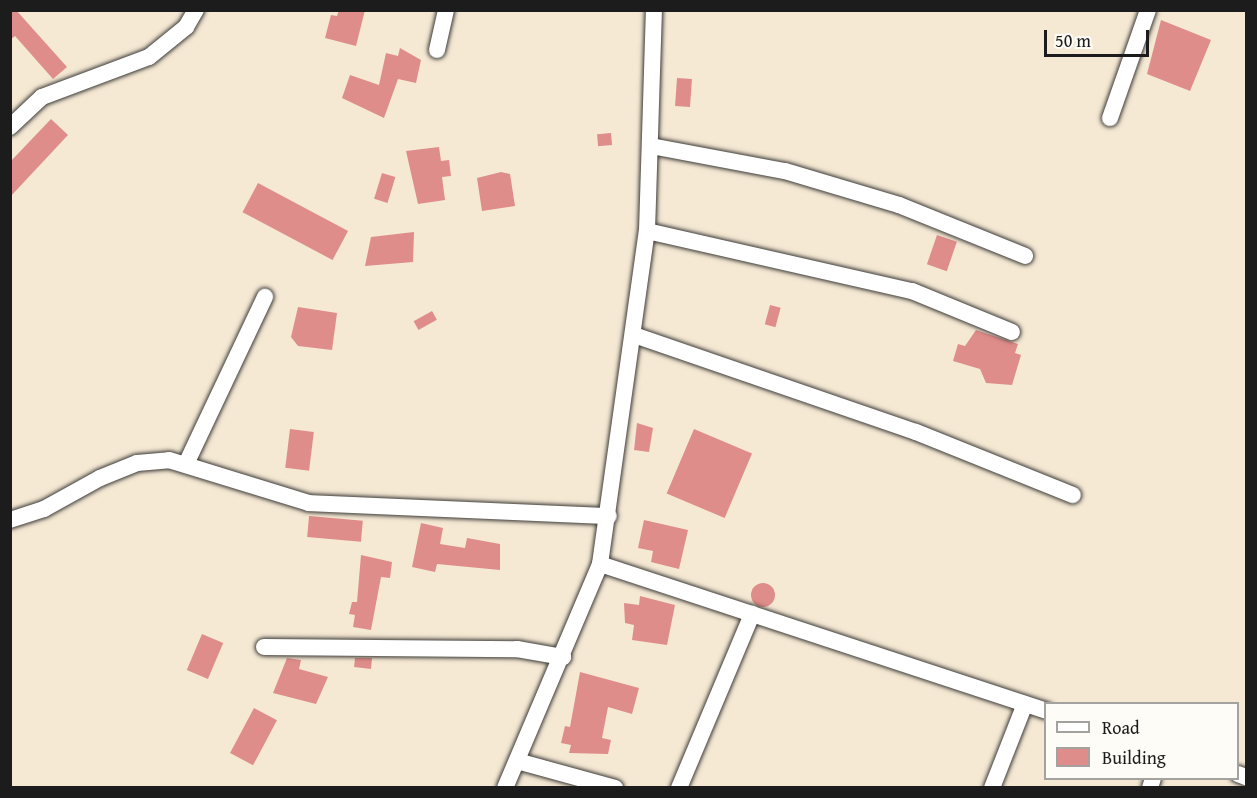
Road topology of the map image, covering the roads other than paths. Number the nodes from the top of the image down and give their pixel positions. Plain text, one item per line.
1 (196, 10) edge
2 (446, 10) edge
3 (654, 10) edge
4 (1148, 10) edge
5 (436, 50) dead end
6 (1110, 118) dead end
7 (10, 128) edge
8 (651, 146) junction
9 (647, 231) junction
10 (1025, 256) dead end
11 (265, 297) dead end
12 (1012, 332) dead end
13 (634, 335) junction
14 (186, 464) junction
15 (1072, 495) dead end
16 (609, 516) junction
17 (10, 520) edge
18 (600, 564) junction
19 (752, 614) junction
20 (264, 646) dead end
21 (563, 657) junction
22 (1025, 704) junction
23 (1044, 710) edge
24 (517, 760) junction
25 (505, 788) edge
26 (615, 788) edge
27 (679, 788) edge
28 (992, 788) edge

1 - 7 street
2 - 5 street
3 - 8 street
4 - 6 street
8 - 9 street
8 - 10 street
9 - 12 street
9 - 13 street
11 - 14 street
13 - 15 street
13 - 16 street
14 - 16 street
14 - 17 street
16 - 18 street
18 - 19 street
18 - 21 street
19 - 22 street
19 - 27 street
20 - 21 street
21 - 24 street
22 - 23 street
22 - 28 street
24 - 25 street
24 - 26 street

